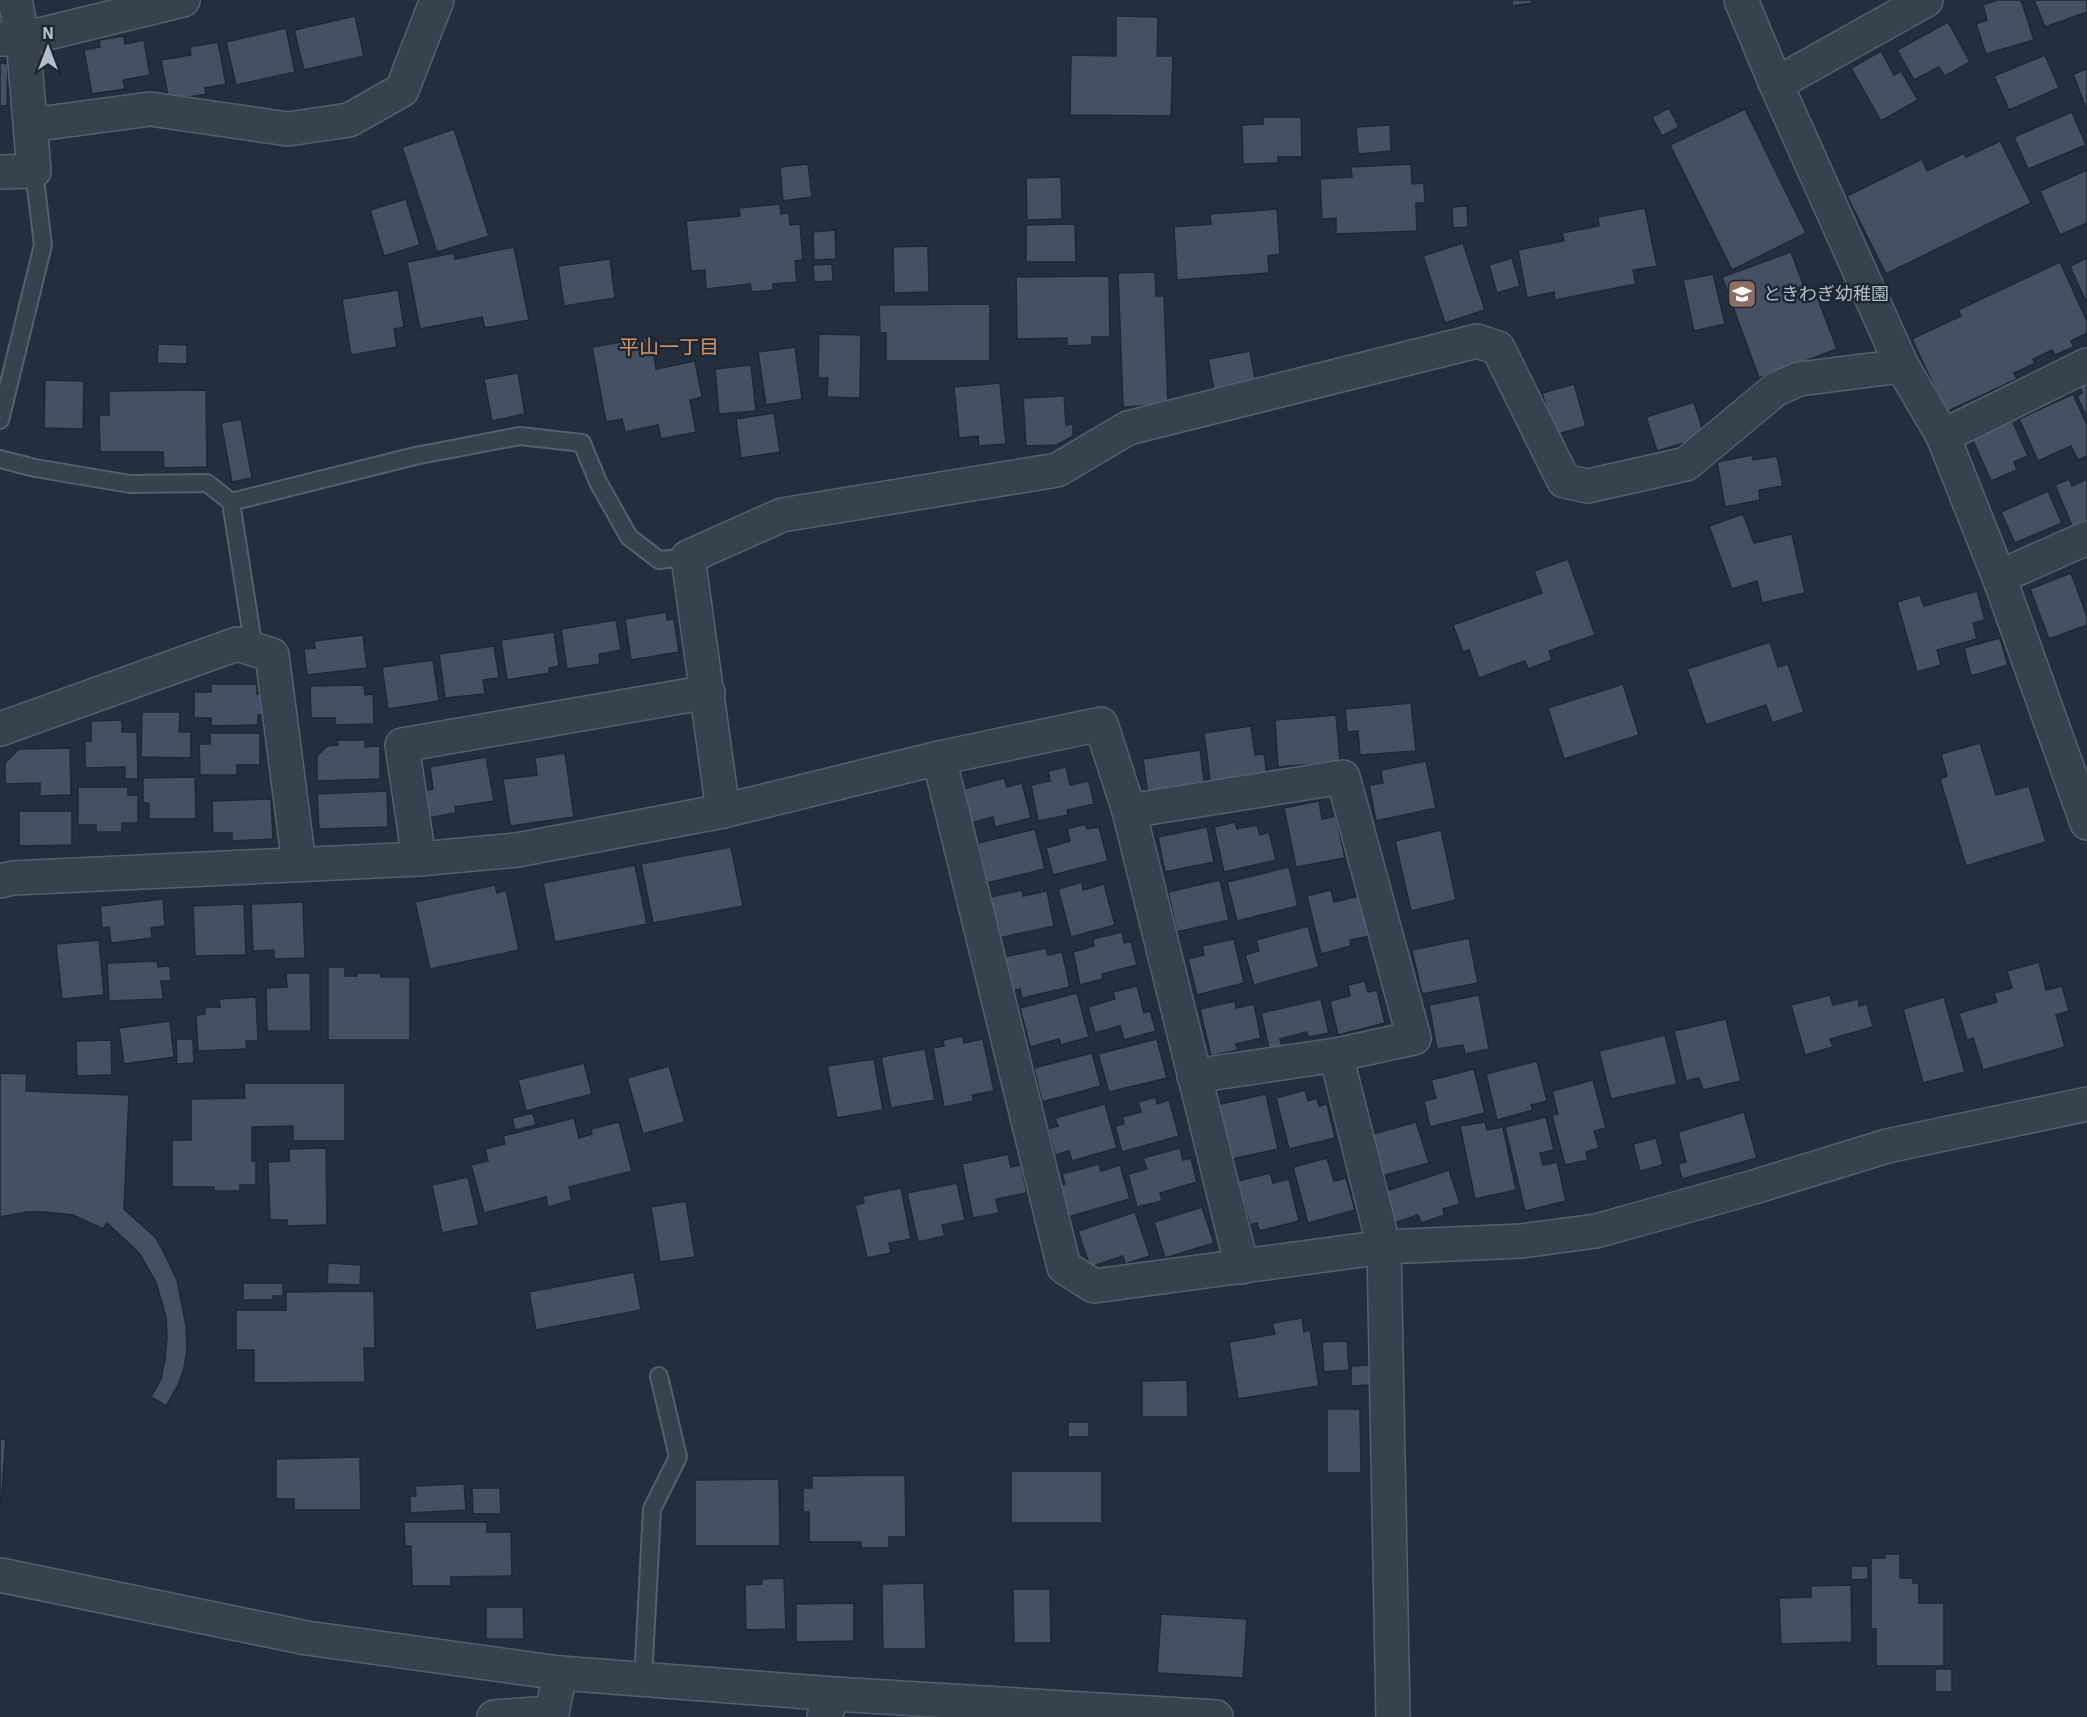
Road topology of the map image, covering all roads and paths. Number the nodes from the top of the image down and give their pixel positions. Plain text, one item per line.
1 (15, 0) edge
2 (183, 0) edge
3 (437, 0) edge
4 (1741, 0) edge
5 (1926, 0) edge
6 (12, 39) edge
7 (1776, 84) junction
8 (31, 125) junction
9 (34, 171) junction
10 (0, 172) edge
11 (2087, 365) edge
12 (1902, 366) junction
13 (0, 420) edge
14 (1943, 436) junction
15 (0, 459) edge
16 (231, 502) junction
17 (2087, 538) edge
18 (688, 557) junction
19 (1999, 577) junction
20 (254, 650) junction
21 (708, 692) junction
22 (0, 729) edge
23 (939, 758) junction
24 (723, 811) junction
25 (1129, 811) junction
26 (2087, 823) edge
27 (419, 859) junction
28 (299, 864) junction
29 (0, 881) edge
30 (1336, 1054) junction
31 (1194, 1076) junction
32 (2087, 1104) edge
33 (1384, 1247) junction
34 (1242, 1266) junction
35 (659, 1376) dead end
36 (0, 1575) edge
37 (560, 1673) junction
38 (644, 1680) junction
39 (829, 1705) edge
40 (494, 1717) edge
41 (1216, 1717) edge
42 (1393, 1717) edge

1 - 6 street
2 - 6 street
3 - 8 street
4 - 7 street
5 - 7 street
6 - 8 street
7 - 12 street
8 - 9 street
9 - 10 street
9 - 13 lane
11 - 14 street
12 - 14 street
12 - 18 street
14 - 19 street
15 - 16 lane
16 - 18 lane
16 - 20 lane
17 - 19 street
18 - 21 street
19 - 26 street
20 - 22 street
20 - 28 street
21 - 24 street
21 - 27 street
23 - 24 street
23 - 25 street
23 - 34 street
24 - 27 street
25 - 30 street
25 - 31 street
27 - 28 street
28 - 29 street
30 - 31 street
30 - 33 street
31 - 34 street
32 - 33 street
33 - 34 street
33 - 42 street
35 - 38 lane
36 - 37 street
37 - 38 street
37 - 40 street
38 - 39 street
39 - 41 street

